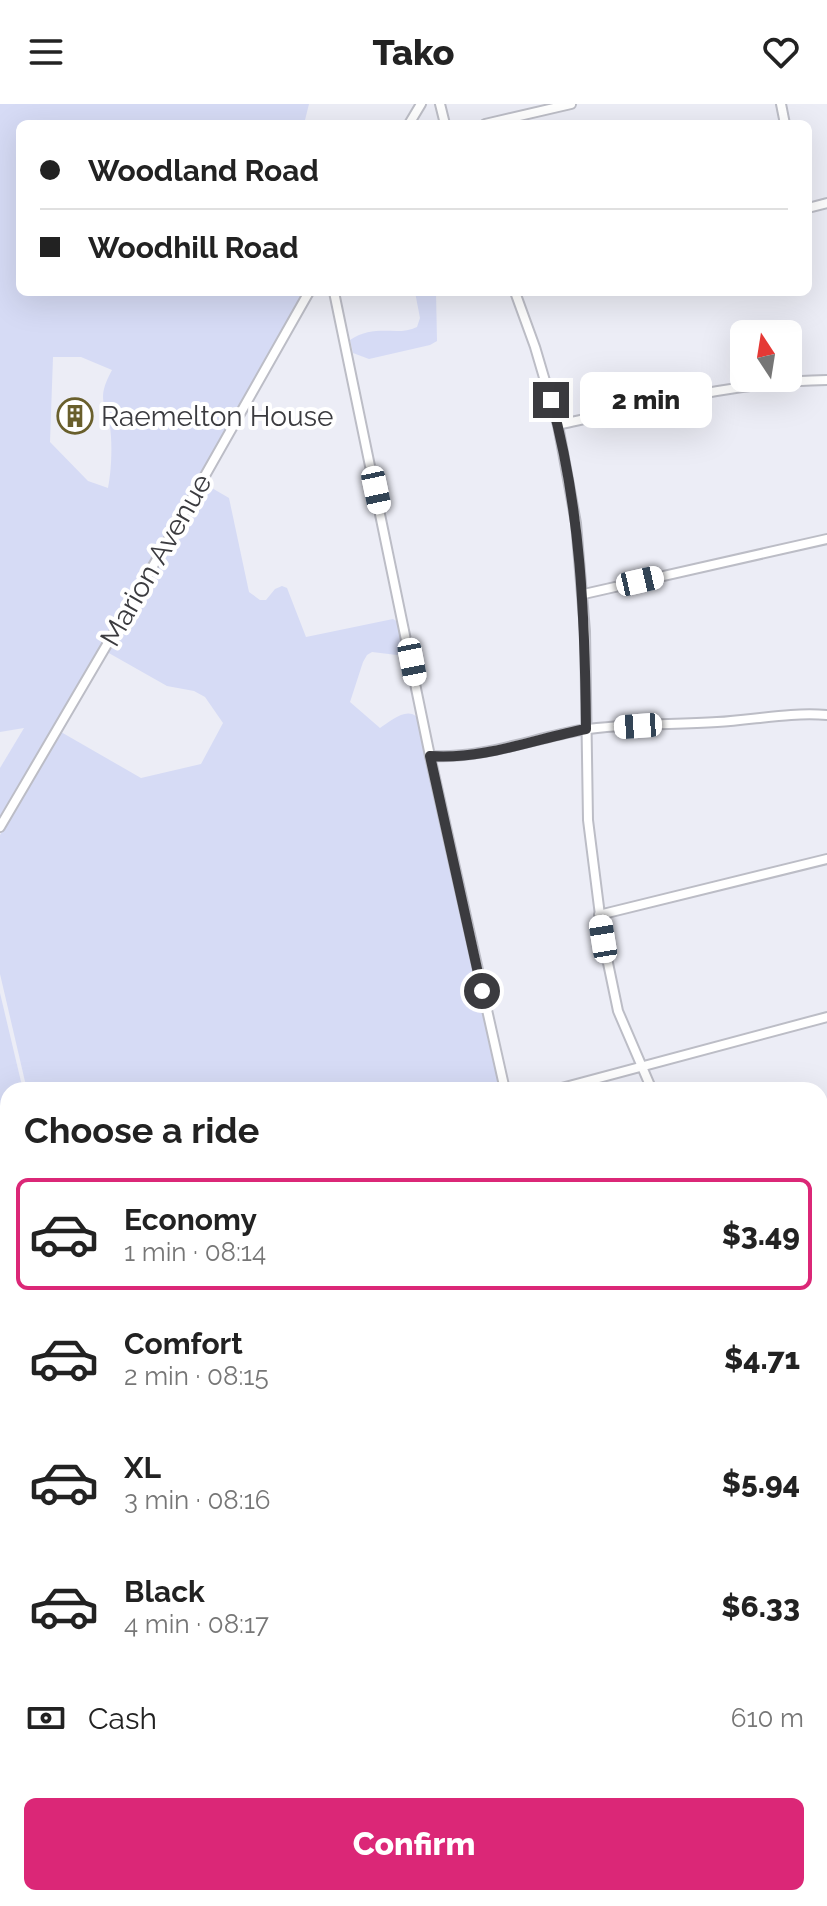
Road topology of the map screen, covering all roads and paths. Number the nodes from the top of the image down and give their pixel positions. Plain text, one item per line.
1 (571, 104) edge
2 (502, 120) edge
3 (307, 296) edge
4 (335, 296) edge
5 (516, 296) edge
6 (827, 380) edge
7 (558, 425) junction
8 (827, 539) edge
9 (584, 594) junction
10 (827, 715) edge
11 (586, 729) junction
12 (430, 756) junction
13 (0, 827) edge
14 (827, 859) edge
15 (599, 915) junction
16 (827, 1017) edge
17 (641, 1067) junction
18 (503, 1082) edge
19 (584, 1082) edge
20 (648, 1082) edge

1 - 2 street
3 - 13 street, Marion Avenue
4 - 12 street
5 - 7 street
6 - 7 street
7 - 9 street
8 - 9 street
9 - 11 street
10 - 11 street
11 - 12 street
11 - 15 street
12 - 18 street
14 - 15 street
15 - 17 street
16 - 17 street
17 - 19 street
17 - 20 street

